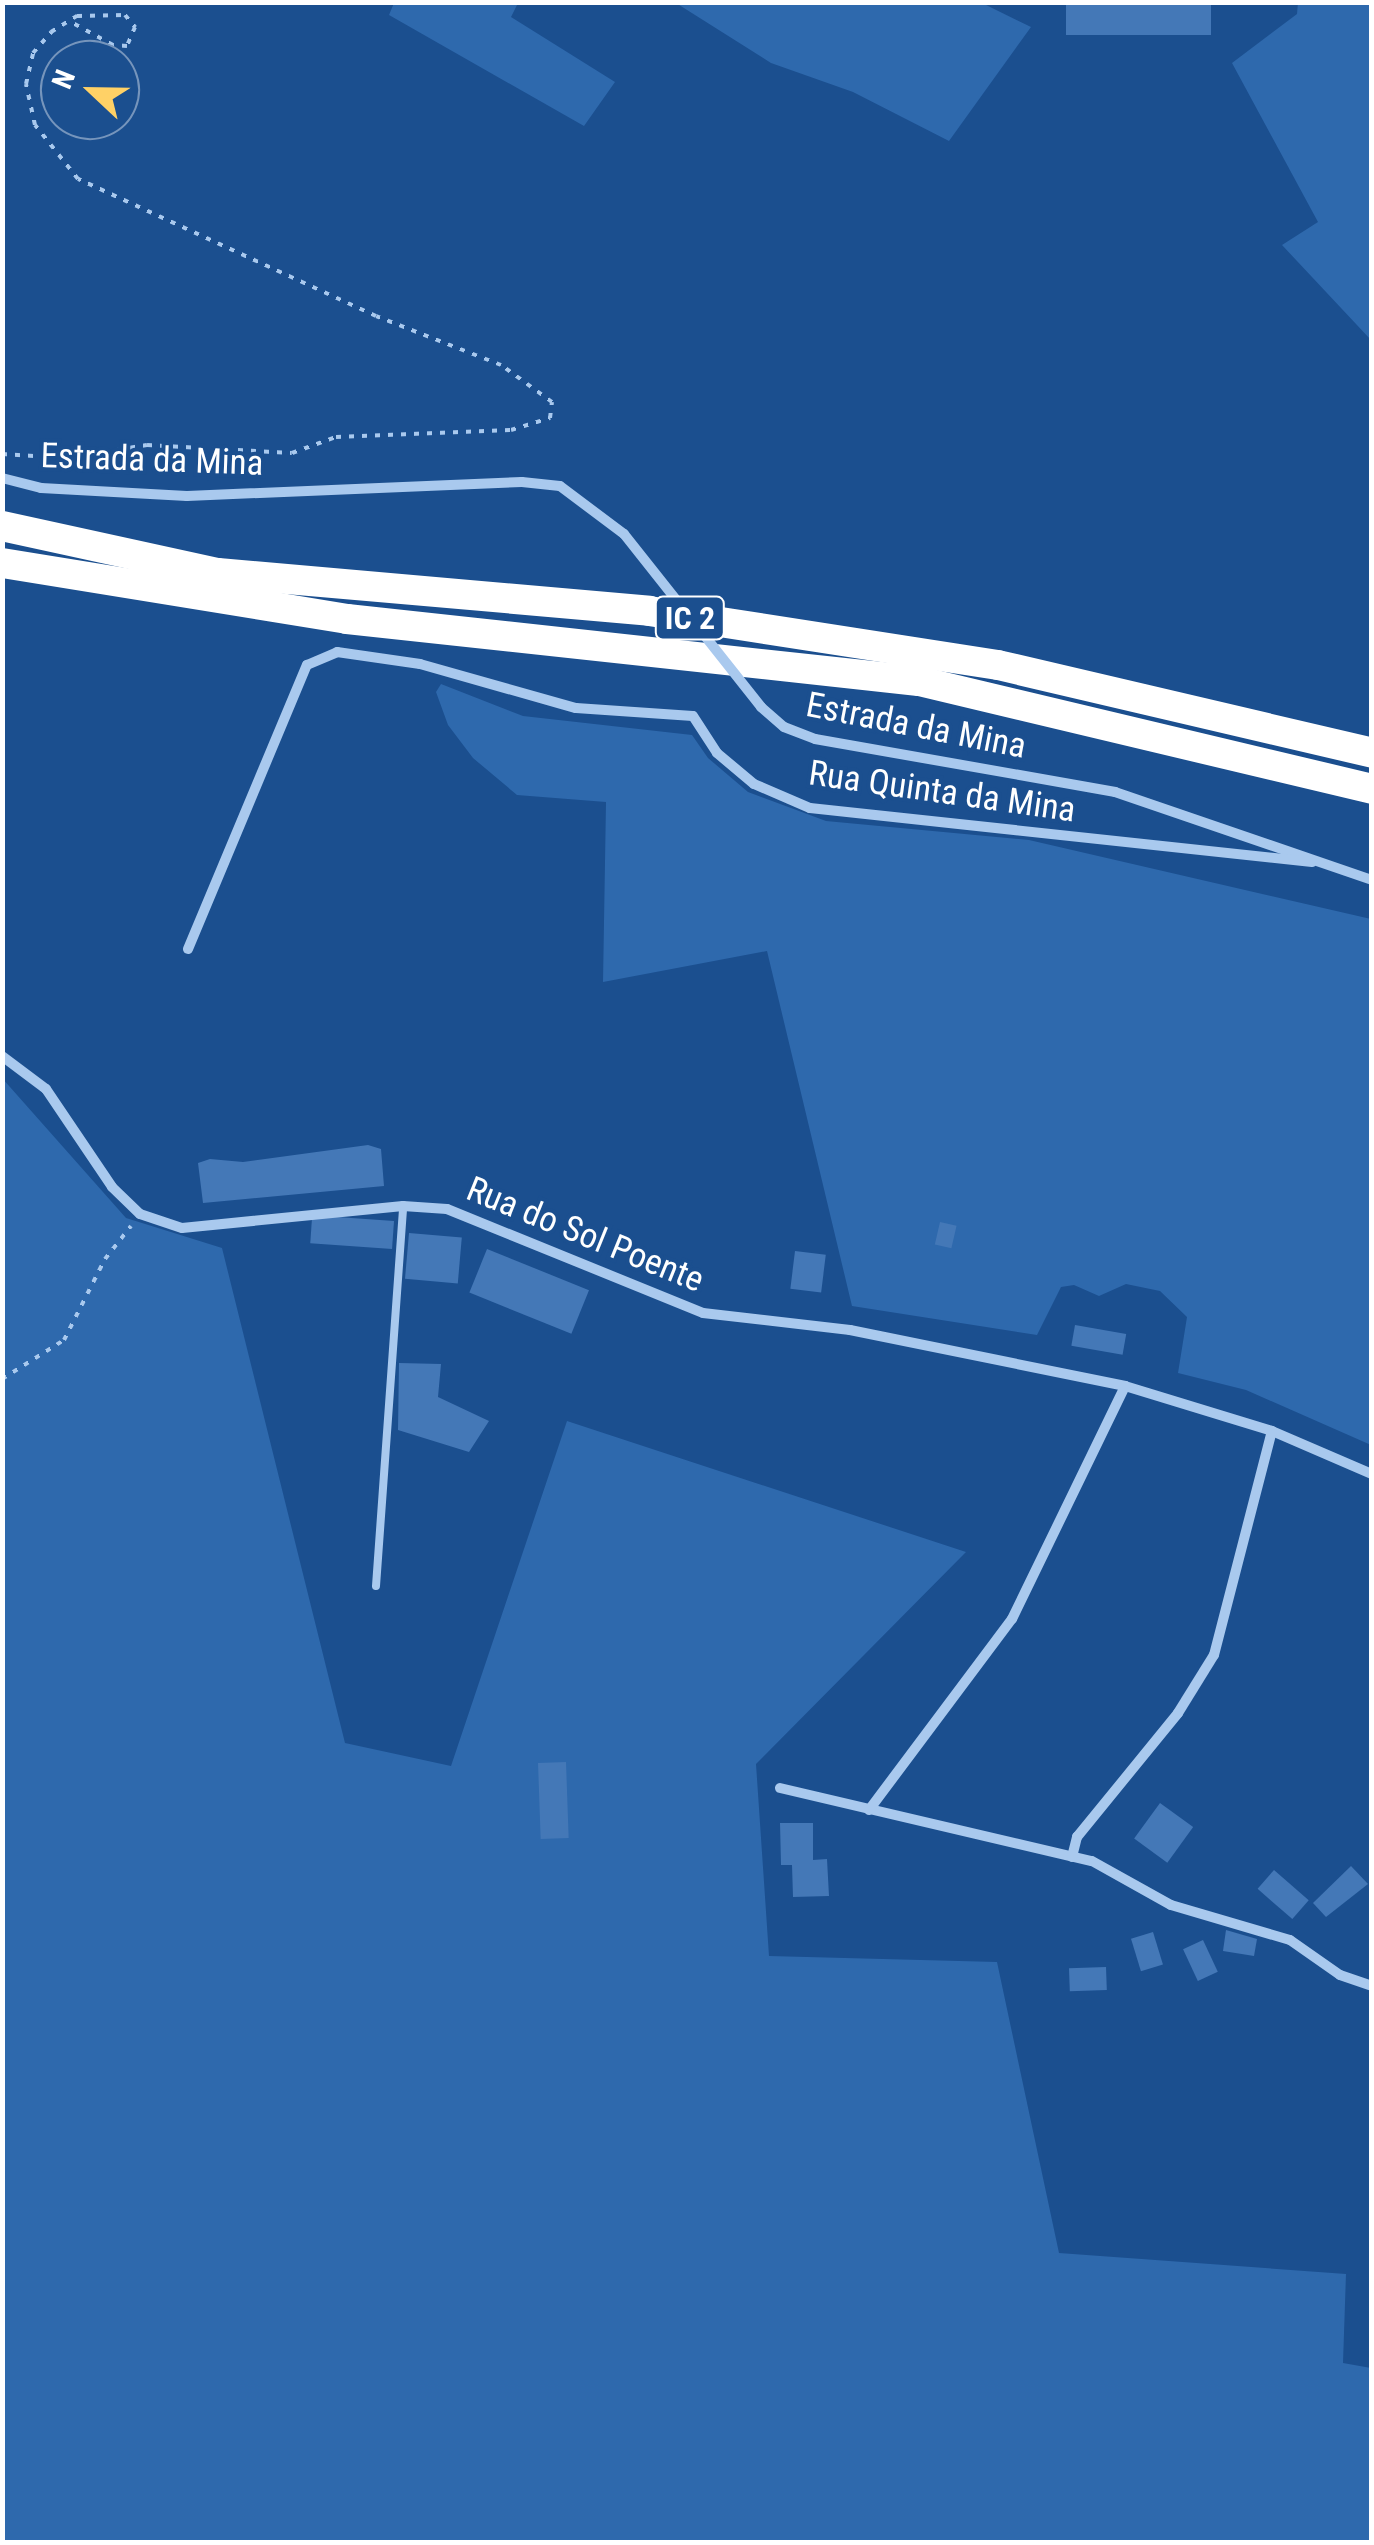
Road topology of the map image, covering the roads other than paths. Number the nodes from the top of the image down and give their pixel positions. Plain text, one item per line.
1 (2, 478) edge
2 (2, 526) edge
3 (2, 563) edge
4 (1372, 753) edge
5 (1372, 789) edge
6 (1312, 862) junction
7 (1372, 880) edge
8 (188, 948) dead end
9 (2, 1056) edge
10 (403, 1206) junction
11 (1125, 1386) junction
12 (1272, 1431) junction
13 (1372, 1474) edge
14 (376, 1586) dead end
15 (780, 1788) dead end
16 (869, 1810) junction
17 (1072, 1856) junction
18 (1372, 1986) edge

1 - 6 street, Estrada da Mina, bridge
2 - 4 highway, IC 2
3 - 5 highway, IC 2
6 - 7 street, Estrada da Mina
6 - 8 street, Rua Quinta da Mina
9 - 10 street, Rua do Sol Poente
10 - 11 street, Rua do Sol Poente
10 - 14 lane
11 - 12 street, Rua do Sol Poente
11 - 16 street
12 - 13 street, Rua do Sol Poente
12 - 17 street
15 - 16 street
16 - 17 street
17 - 18 street

